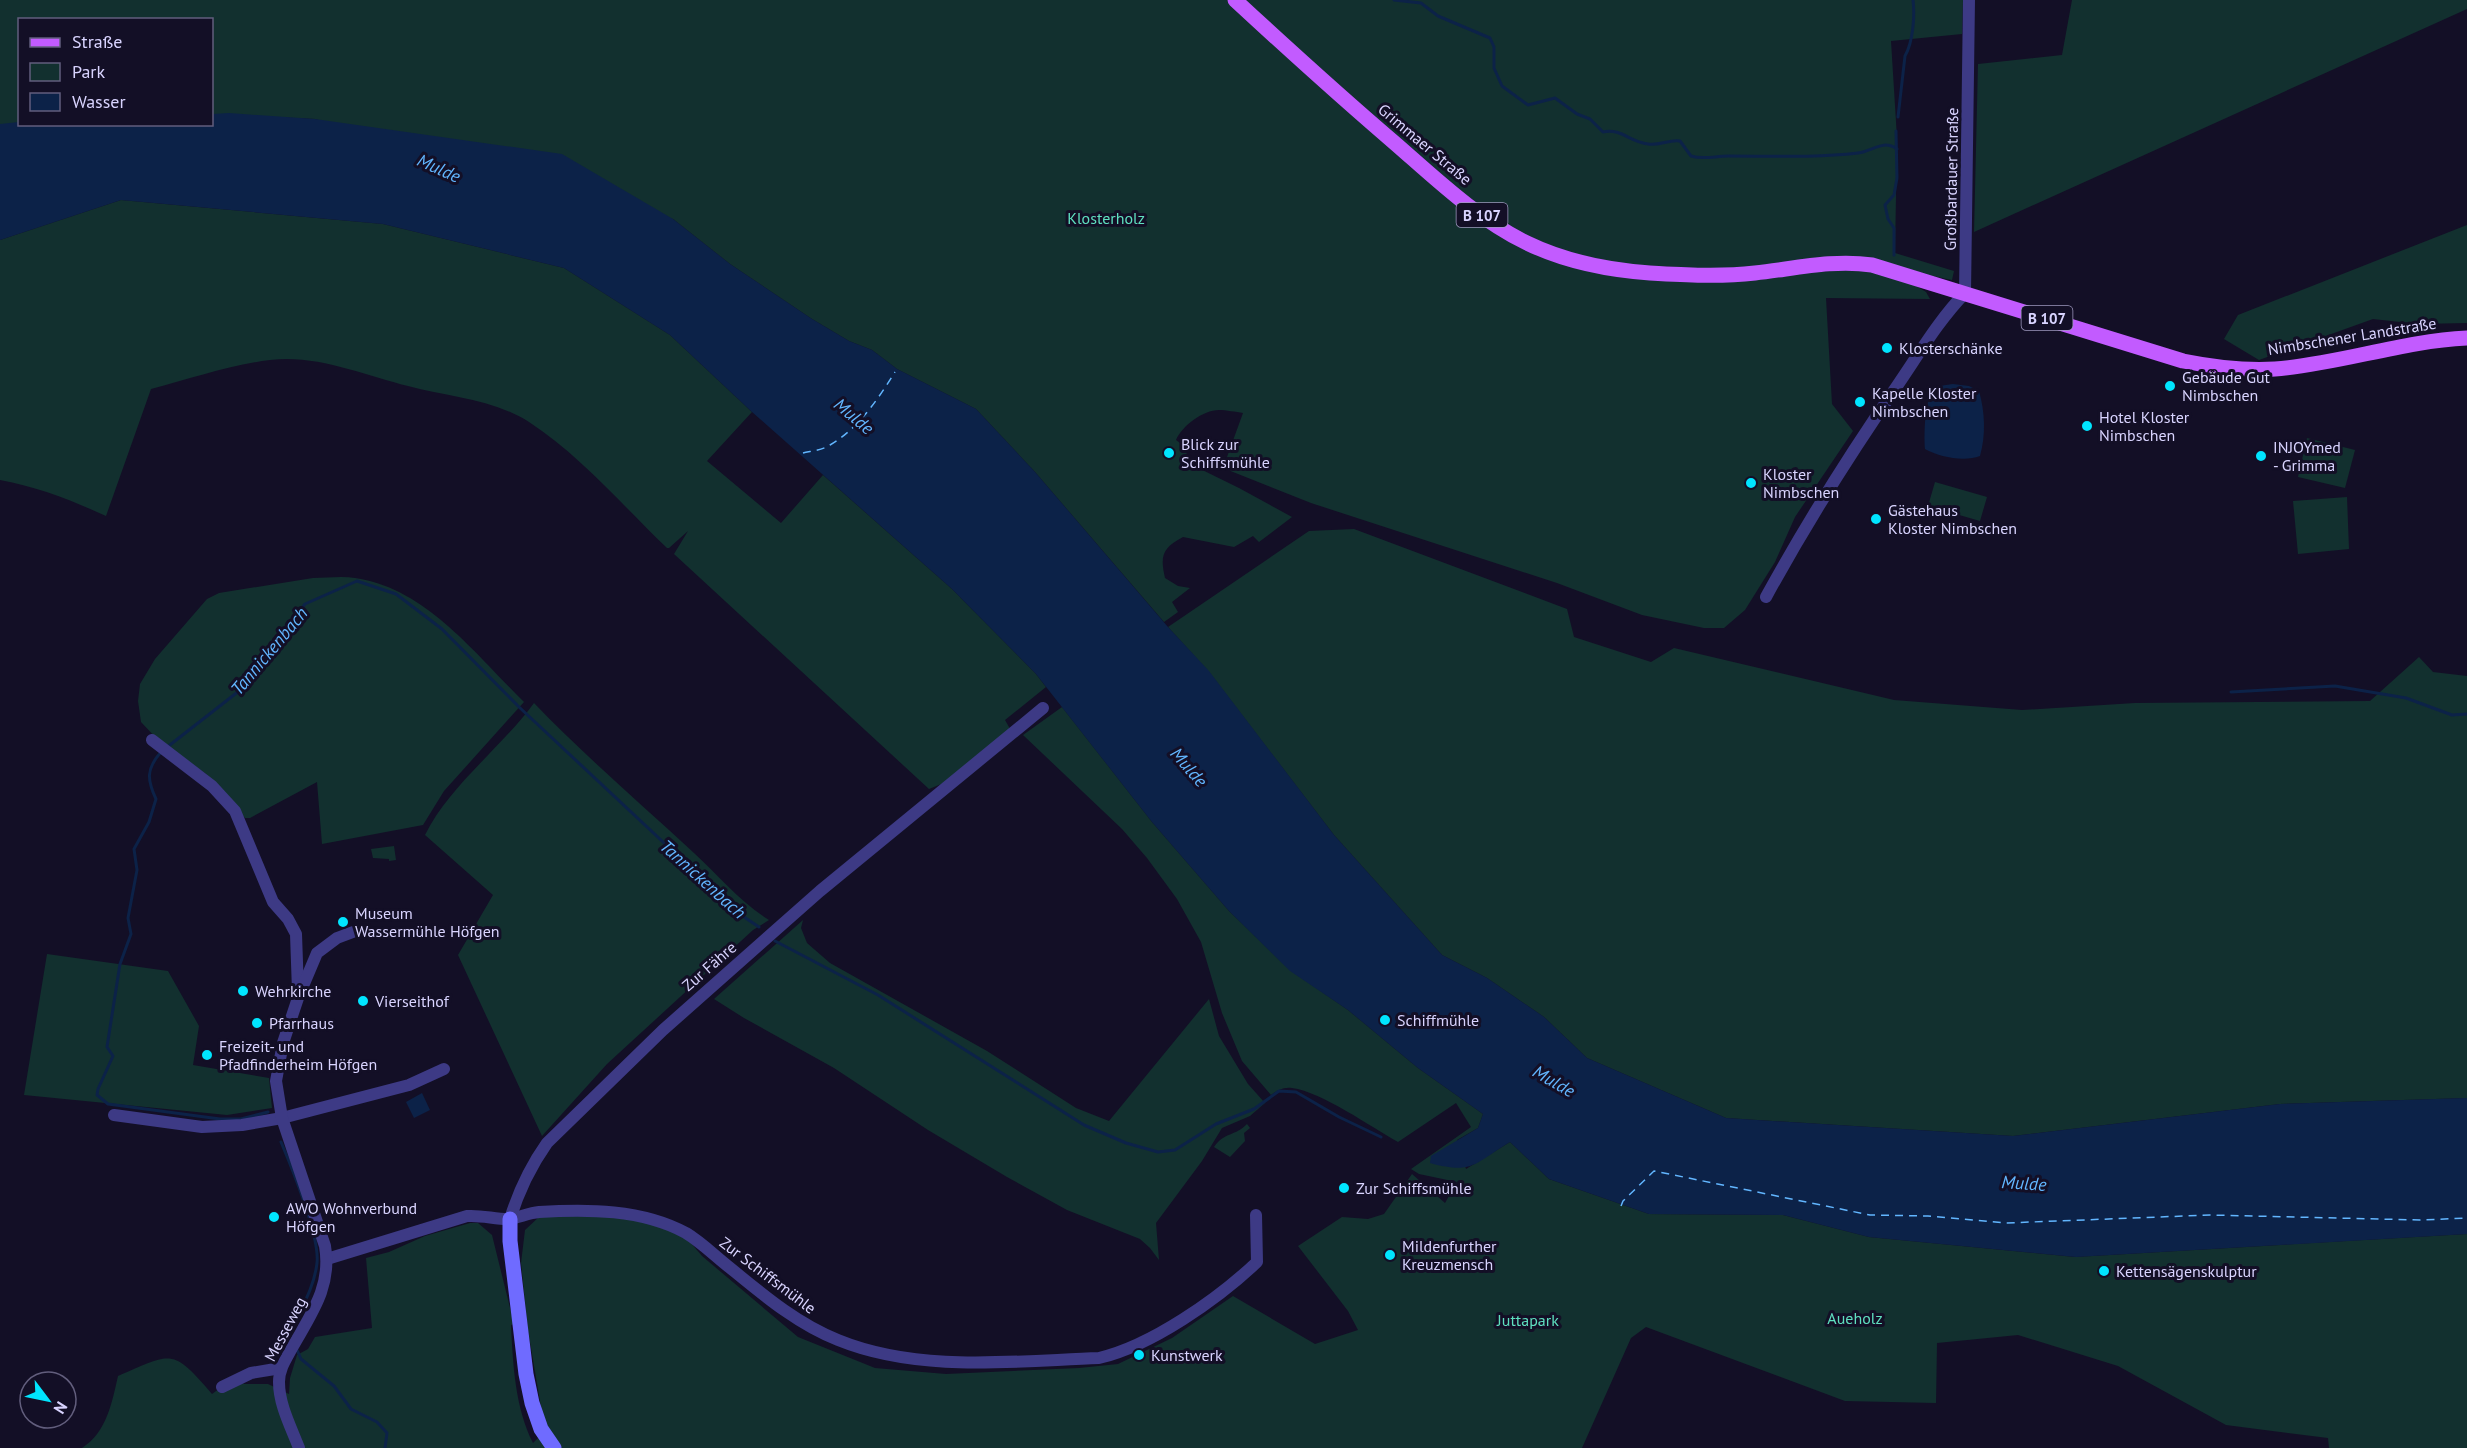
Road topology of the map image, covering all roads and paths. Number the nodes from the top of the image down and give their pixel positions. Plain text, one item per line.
1 (1234, 0) edge
2 (1969, 0) edge
3 (1798, 268) joint
4 (1965, 293) junction
5 (2467, 338) edge
6 (1766, 597) dead end
7 (1042, 708) dead end
8 (160, 747) dead end
9 (353, 932) dead end
10 (298, 944) junction
11 (317, 952) junction
12 (298, 998) junction
13 (444, 1069) dead end
14 (114, 1115) dead end
15 (282, 1118) junction
16 (1257, 1215) dead end
17 (510, 1219) junction
18 (327, 1259) junction
19 (281, 1368) junction
20 (222, 1387) dead end
21 (299, 1448) edge
22 (554, 1448) edge

1 - 3 main road, Grimmaer Straße / B 107
2 - 4 street, Großbardauer Straße
3 - 4 main road, Nimbschener Landstraße / B 107
4 - 5 main road, Nimbschener Landstraße / B 107
4 - 6 street
7 - 17 street, Zur Fähre
8 - 10 street
9 - 11 street
10 - 11 street
10 - 12 street
11 - 12 street
12 - 15 street
13 - 15 street
14 - 15 street
15 - 18 street
16 - 17 street, Zur Schiffsmühle
17 - 18 street
17 - 22 street, Zur Fähre
18 - 19 street, Messeweg
19 - 20 street
19 - 21 street, Messeweg

